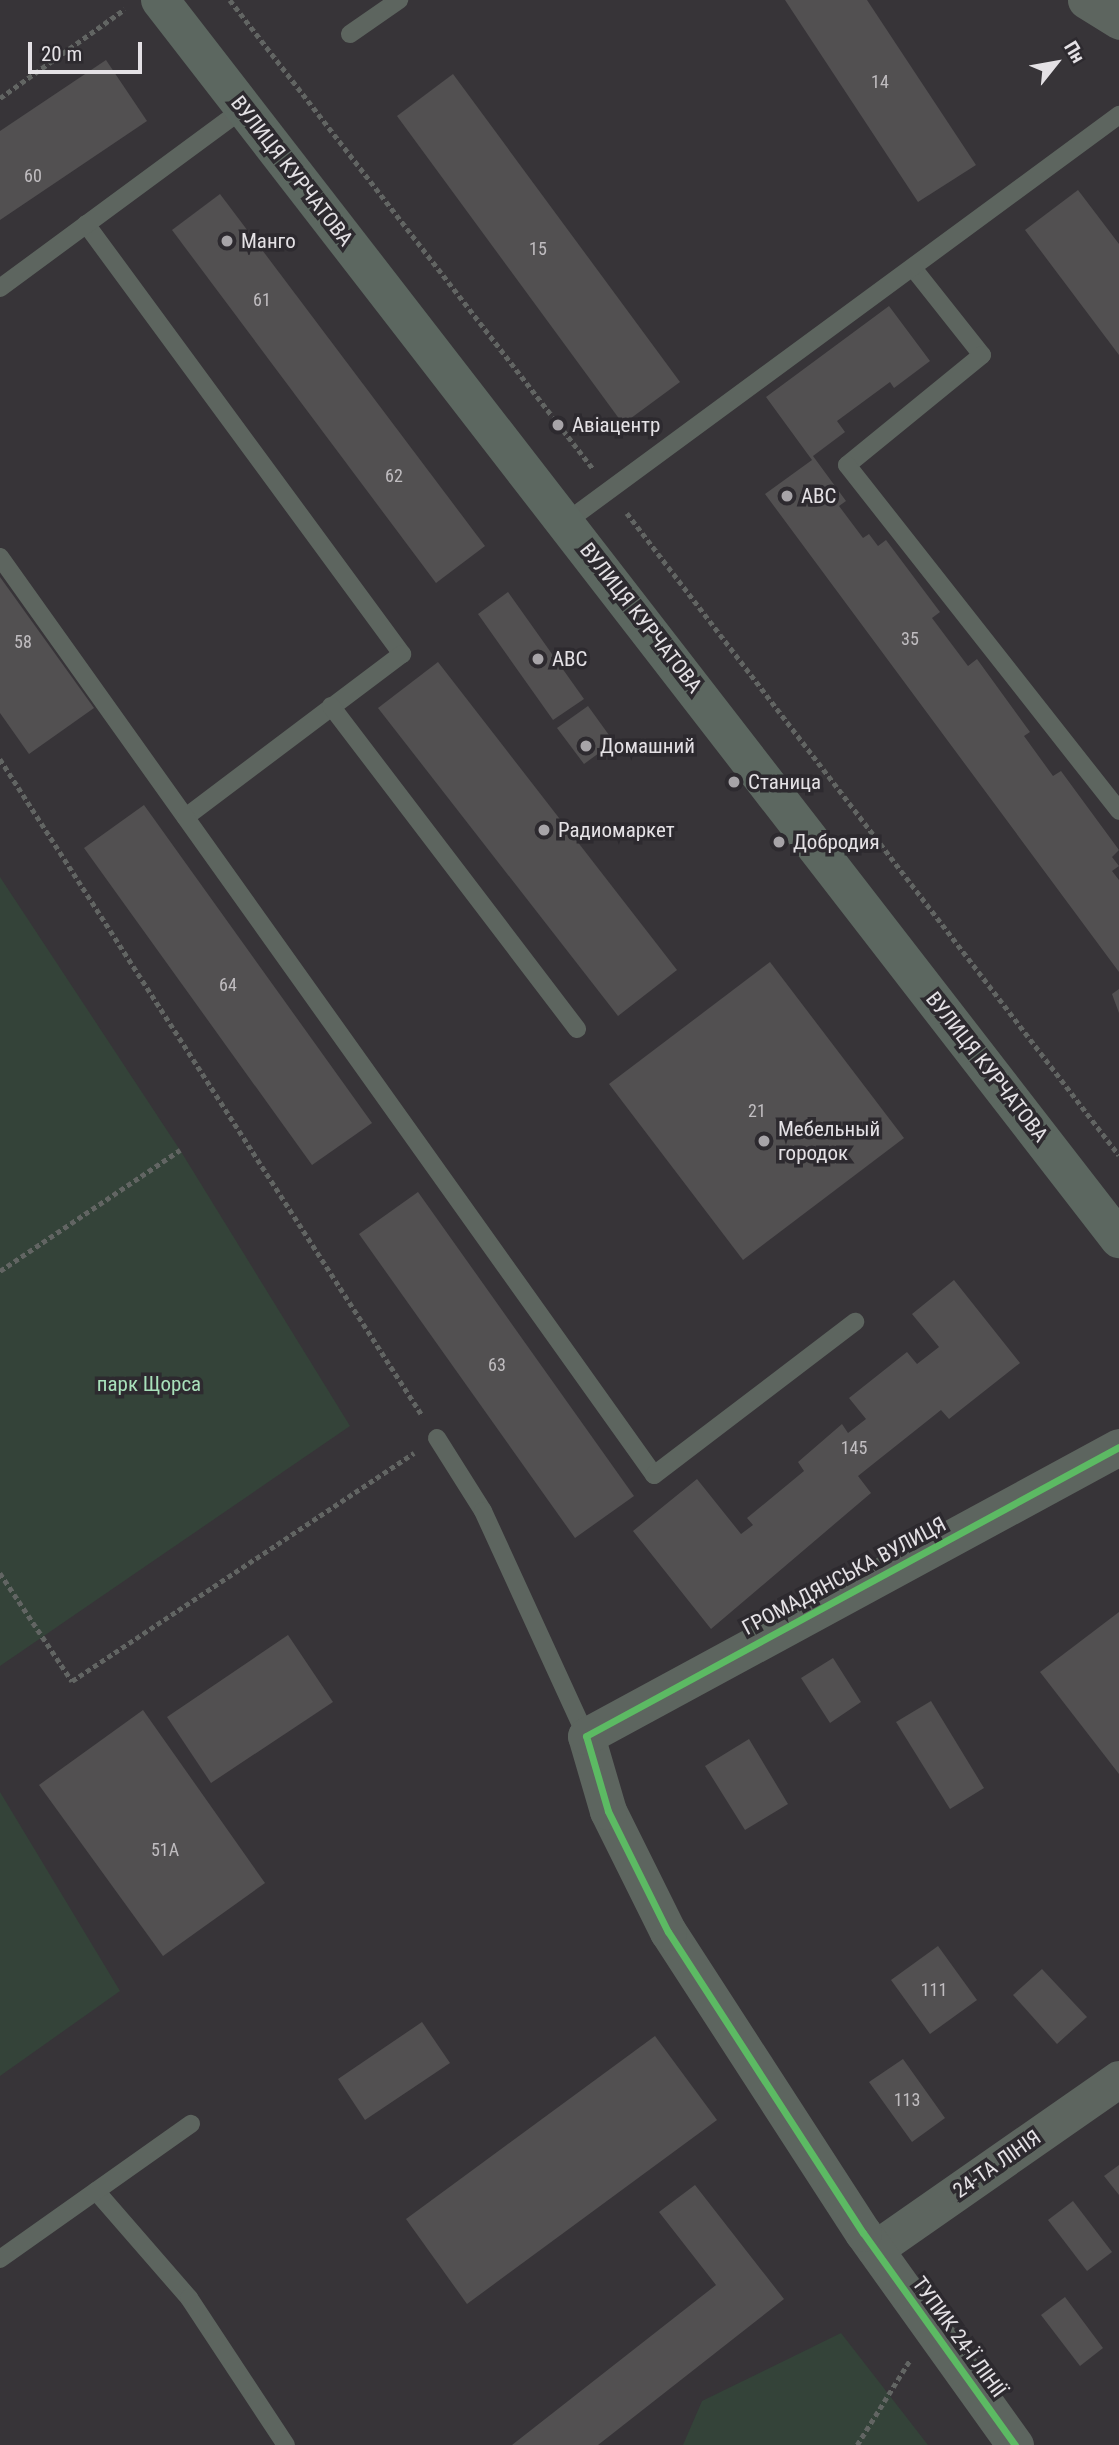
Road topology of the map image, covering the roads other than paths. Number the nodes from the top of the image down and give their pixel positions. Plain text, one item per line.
1 (160, 0) edge
2 (399, 0) edge
3 (1087, 0) edge
4 (1119, 20) edge
5 (350, 34) dead end
6 (244, 108) junction
7 (1119, 115) edge
8 (86, 224) junction
9 (913, 268) junction
10 (0, 288) edge
11 (566, 522) junction
12 (0, 557) edge
13 (331, 706) junction
14 (1119, 811) edge
15 (186, 817) junction
16 (577, 1029) dead end
17 (1119, 1239) edge
18 (855, 1322) dead end
19 (436, 1438) road end
20 (1119, 1447) edge
21 (586, 1736) junction
22 (1119, 2079) edge
23 (191, 2124) dead end
24 (96, 2191) junction
25 (875, 2249) junction
26 (0, 2259) edge
27 (286, 2445) edge
28 (1015, 2445) edge

1 - 6 main road, ВУЛИЦЯ КУРЧАТОВА
2 - 5 lane
3 - 4 street
6 - 8 lane
6 - 11 main road, ВУЛИЦЯ КУРЧАТОВА
7 - 9 lane
8 - 10 lane
8 - 13 lane
9 - 11 lane
9 - 14 lane
11 - 17 main road, ВУЛИЦЯ КУРЧАТОВА
12 - 15 lane
13 - 15 lane
13 - 16 lane
15 - 18 lane
19 - 21 lane
20 - 21 street, ГРОМАДЯНСЬКА ВУЛИЦЯ
21 - 25 street, ТУПИК 24-Ї ЛІНІЇ
22 - 25 street, 24-ТА ЛІНІЯ
23 - 24 lane
24 - 26 lane
24 - 27 lane
25 - 28 street, ТУПИК 24-Ї ЛІНІЇ

